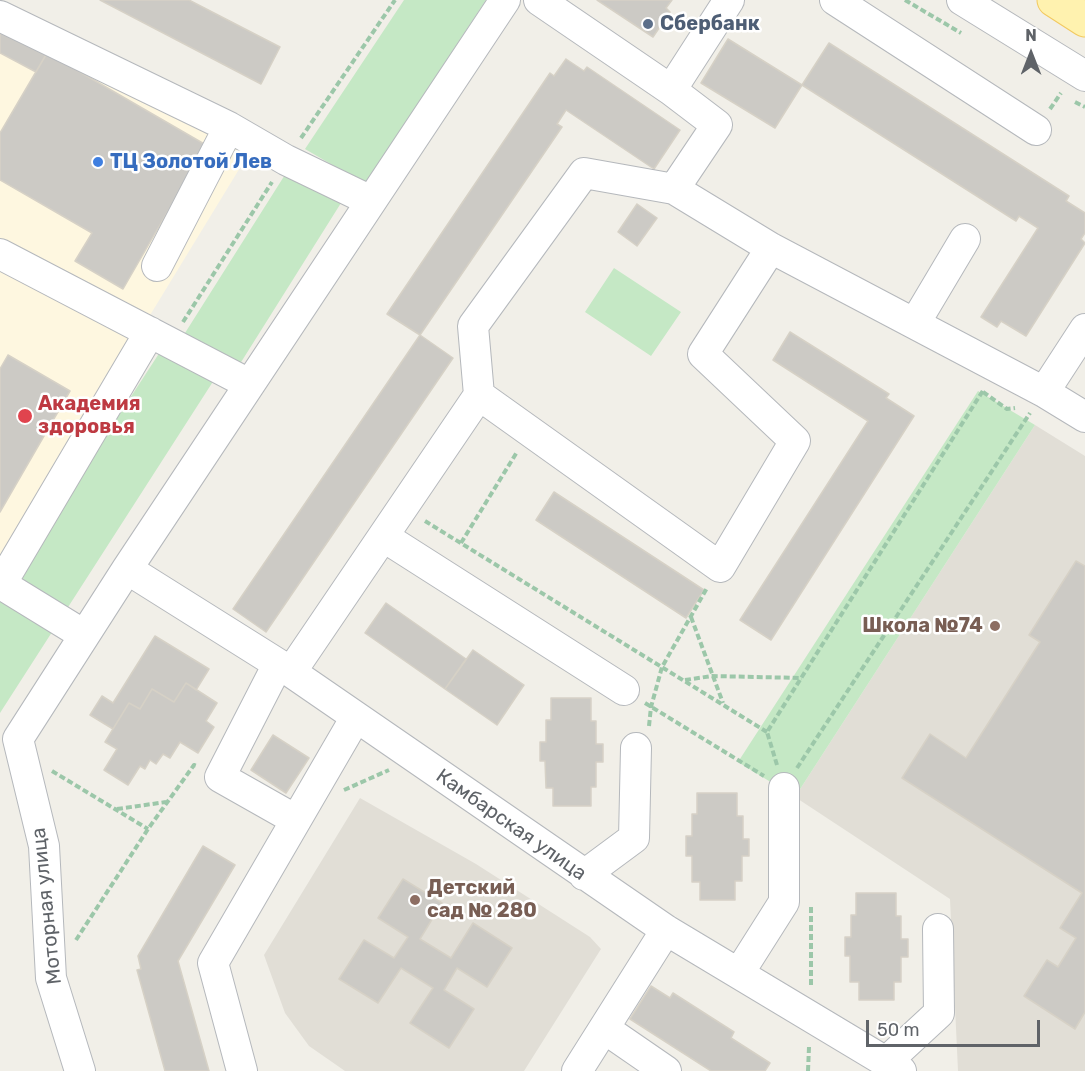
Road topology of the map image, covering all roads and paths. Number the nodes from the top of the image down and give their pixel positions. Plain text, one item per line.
1 (505, 0) edge
2 (539, 0) edge
3 (729, 0) edge
4 (835, 0) edge
5 (962, 0) edge
6 (1054, 0) edge
7 (0, 16) edge
8 (1085, 20) edge
9 (1085, 76) edge
10 (670, 90) junction
11 (230, 127) junction
12 (1036, 130) dead end
13 (674, 189) junction
14 (371, 201) junction
15 (965, 239) dead end
16 (771, 248) junction
17 (0, 254) edge
18 (157, 266) dead end
19 (915, 323) junction
20 (1085, 329) edge
21 (150, 333) junction
22 (999, 367) junction
23 (249, 384) junction
24 (1044, 392) junction
25 (478, 395) junction
26 (1085, 417) edge
27 (530, 431) junction
28 (404, 508) junction
29 (384, 537) junction
30 (461, 543) junction
31 (720, 567) junction
32 (127, 569) junction
33 (690, 617) junction
34 (84, 635) junction
35 (662, 667) junction
36 (285, 668) junction
37 (712, 676) junction
38 (802, 678) junction
39 (684, 680) junction
40 (624, 690) joint
41 (723, 705) junction
42 (651, 707) junction
43 (356, 717) junction
44 (767, 732) junction
45 (9, 739) edge
46 (636, 748) joint
47 (415, 758) junction
48 (29, 777) junction
49 (220, 777) junction
50 (783, 788) junction
51 (343, 791) dead end
52 (167, 802) junction
53 (116, 809) junction
54 (296, 820) junction
55 (148, 829) junction
56 (584, 876) junction
57 (811, 900) dead end
58 (938, 929) dead end
59 (666, 930) junction
60 (739, 973) junction
61 (51, 978) junction
62 (811, 1016) junction
63 (605, 1029) junction
64 (893, 1066) edge
65 (80, 1071) edge
66 (242, 1071) edge
67 (577, 1071) edge
68 (666, 1071) edge
69 (808, 1071) edge

1 - 14 street
2 - 10 street
3 - 10 street
4 - 12 street
5 - 9 street
6 - 8 main road
7 - 11 street
10 - 13 street
11 - 14 street
11 - 18 street
13 - 16 street
13 - 25 street
14 - 23 street
15 - 19 street
16 - 19 street
16 - 31 street
17 - 21 street
19 - 22 street
20 - 24 street
21 - 23 street
21 - 34 street
22 - 24 street
22 - 38 path
23 - 32 street
24 - 26 street
24 - 50 path
25 - 27 street
25 - 28 street
27 - 30 path
27 - 31 street
28 - 29 street
28 - 30 path
29 - 36 street
29 - 40 street
30 - 35 path
31 - 33 path
32 - 34 street
32 - 36 street, Камбарская улица
33 - 35 path
33 - 37 path
34 - 45 street
35 - 39 path
35 - 42 path
36 - 43 street, Камбарская улица
36 - 49 street
37 - 38 path
37 - 39 path
37 - 41 path
38 - 44 path
39 - 41 path
40 - 42 path
41 - 44 path
42 - 46 path
42 - 50 path
43 - 47 street, Камбарская улица
43 - 54 street
44 - 50 path
45 - 48 street, Моторная улица
46 - 56 street
47 - 51 path
47 - 56 street, Камбарская улица
48 - 53 path
48 - 61 street, Моторная улица
49 - 52 path
49 - 54 street
50 - 60 street
52 - 53 path
52 - 55 path
53 - 55 path
54 - 66 street
55 - 61 path
56 - 59 street, Камбарская улица
57 - 62 path
58 - 64 street
59 - 60 street, Камбарская улица
59 - 63 street
60 - 62 street, Камбарская улица
61 - 65 street, Моторная улица
62 - 64 street, Камбарская улица
62 - 69 path
63 - 67 street
63 - 68 street

